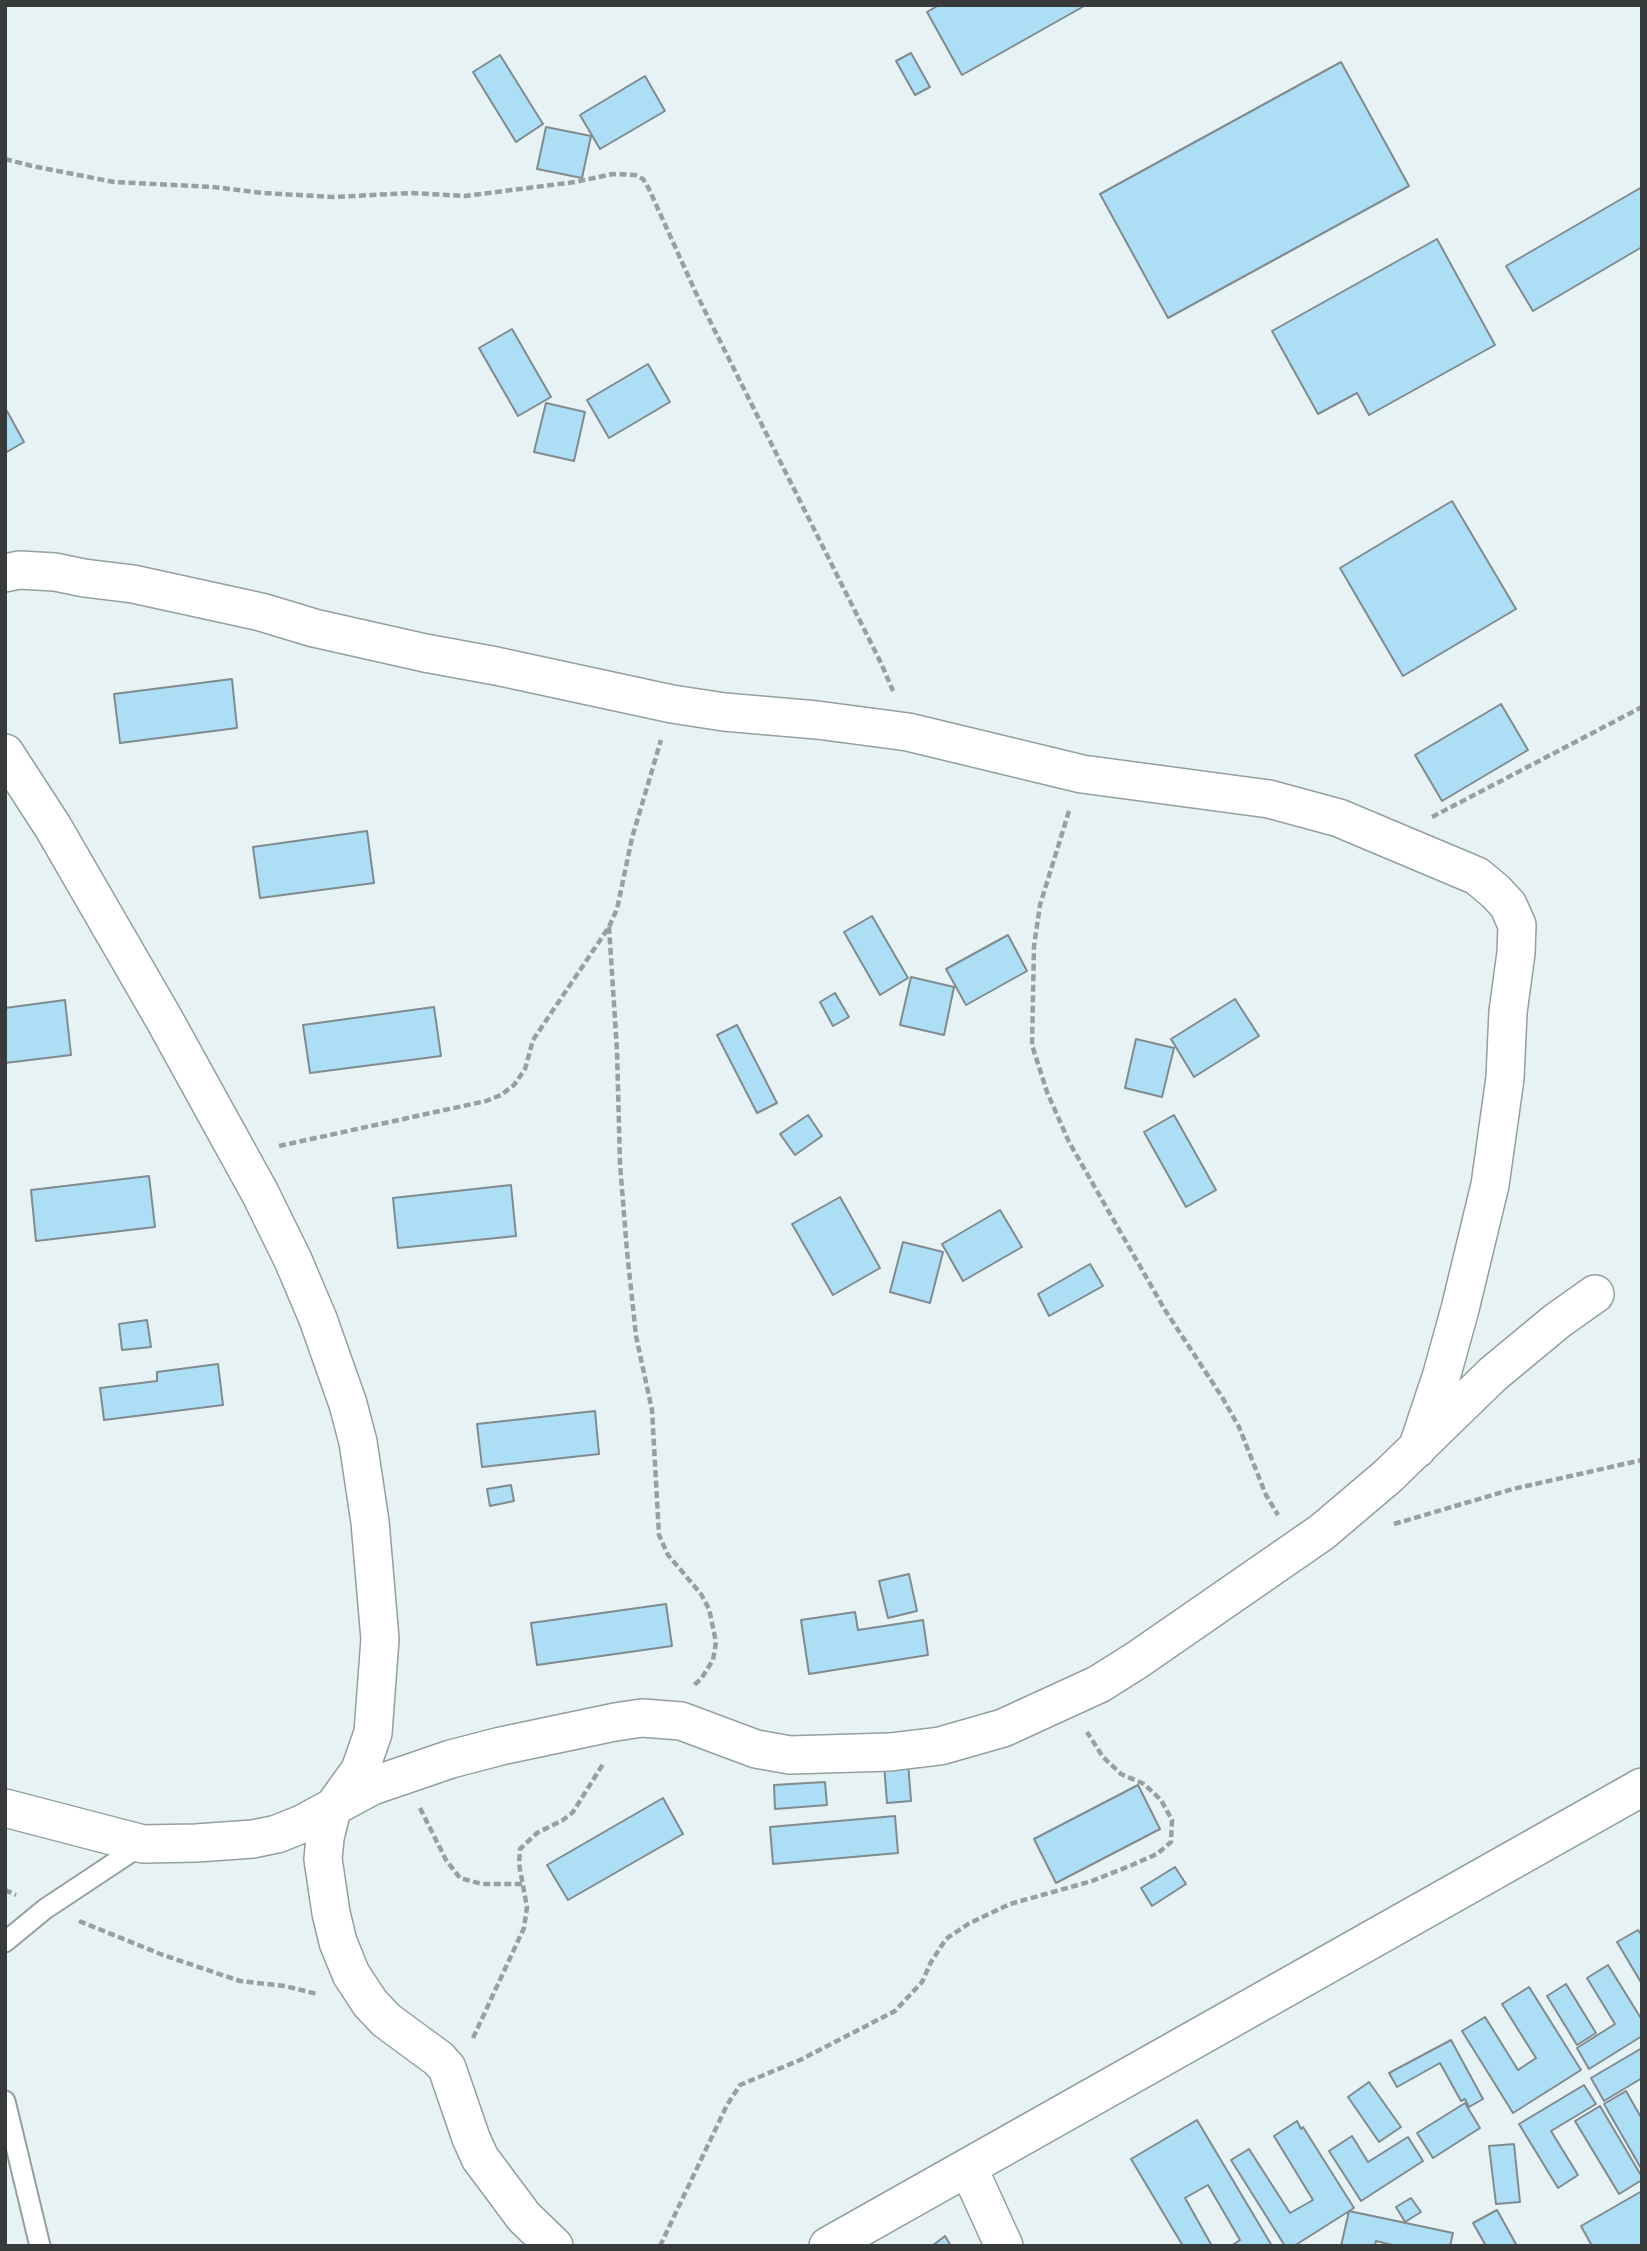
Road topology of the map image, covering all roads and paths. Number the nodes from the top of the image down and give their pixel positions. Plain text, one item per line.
1 (5, 159) edge
2 (5, 573) edge
3 (672, 704) junction
4 (1642, 706) edge
5 (908, 732) junction
6 (5, 753) edge
7 (1082, 774) junction
8 (1392, 839) junction
9 (609, 927) junction
10 (236, 1147) junction
11 (1595, 1294) dead end
12 (1417, 1449) junction
13 (1642, 1460) edge
14 (1384, 1527) dead end
15 (1302, 1547) junction
16 (691, 1688) dead end
17 (1070, 1698) junction
18 (642, 1718) junction
19 (406, 1775) junction
20 (1642, 1787) edge
21 (5, 1808) edge
22 (332, 1809) junction
23 (143, 1844) junction
24 (523, 1884) junction
25 (5, 1890) edge
26 (45, 1909) junction
27 (5, 1942) edge
28 (370, 2004) junction
29 (447, 2068) junction
30 (5, 2101) edge
31 (968, 2167) junction
32 (40, 2246) edge
33 (554, 2246) edge
34 (660, 2246) edge
35 (828, 2246) edge
36 (1004, 2246) edge

1 - 5 path
2 - 3 street
3 - 5 street
3 - 9 path
4 - 8 path
5 - 7 street
6 - 10 street
7 - 8 street
7 - 15 path
8 - 12 street
9 - 10 path
9 - 16 path
10 - 22 street
11 - 12 street
12 - 15 street
13 - 14 path
15 - 17 street
17 - 18 street
17 - 34 path
18 - 19 street
18 - 24 path
19 - 22 street
19 - 24 path
20 - 31 street
21 - 23 street
22 - 23 street
22 - 28 street
23 - 26 lane
24 - 29 path
25 - 26 path
26 - 27 lane
26 - 28 path
28 - 29 street
29 - 33 street
30 - 32 lane
31 - 35 street
31 - 36 street

